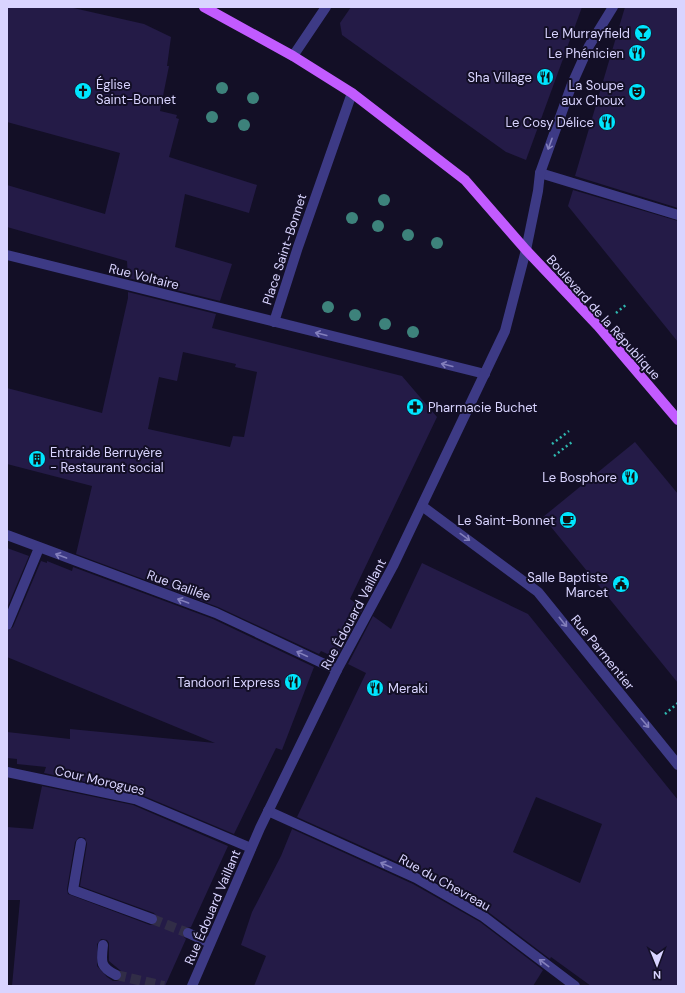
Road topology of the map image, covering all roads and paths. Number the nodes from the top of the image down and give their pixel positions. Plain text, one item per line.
1 (204, 7) edge
2 (326, 7) edge
3 (613, 7) edge
4 (293, 56) junction
5 (352, 93) junction
6 (540, 173) junction
7 (678, 215) edge
8 (526, 250) junction
9 (7, 255) edge
10 (274, 322) junction
11 (485, 374) junction
12 (678, 420) edge
13 (569, 431) dead end
14 (572, 442) dead end
15 (552, 444) dead end
16 (554, 456) dead end
17 (422, 506) junction
18 (7, 535) edge
19 (40, 548) junction
20 (7, 625) edge
21 (337, 670) junction
22 (678, 765) edge
23 (7, 772) edge
24 (268, 811) junction
25 (81, 843) dead end
26 (251, 848) junction
27 (152, 919) tunnel mouth
28 (188, 933) tunnel mouth
29 (210, 943) junction
30 (103, 945) dead end
31 (116, 975) tunnel mouth
32 (192, 986) edge
33 (575, 986) edge

1 - 4 main road, Boulevard de la République
2 - 4 street
3 -> 6 street, Rue Édouard Vaillant
4 - 5 main road, Boulevard de la République
5 - 8 main road, Boulevard de la République
5 - 10 street, Place Saint-Bonnet
6 - 7 street
6 - 8 street, Rue Édouard Vaillant
8 - 11 street, Rue Édouard Vaillant
8 - 12 main road, Boulevard de la République
9 - 10 street, Rue Voltaire
11 -> 10 street, Place Saint-Bonnet
11 - 17 street, Rue Édouard Vaillant
13 - 15 path
14 - 16 path
17 - 21 street, Rue Édouard Vaillant
17 -> 22 street, Rue Parmentier
18 - 19 street, Rue Galilée
19 - 20 street
21 -> 19 street, Rue Galilée
21 - 24 street, Rue Édouard Vaillant
23 - 26 street, Cour Morogues
24 - 26 street, Rue Édouard Vaillant
33 -> 24 street, Rue du Chevreau
25 - 27 street
26 - 29 street, Rue Édouard Vaillant
28 - 29 street
29 - 32 street, Rue Édouard Vaillant
30 - 31 street

